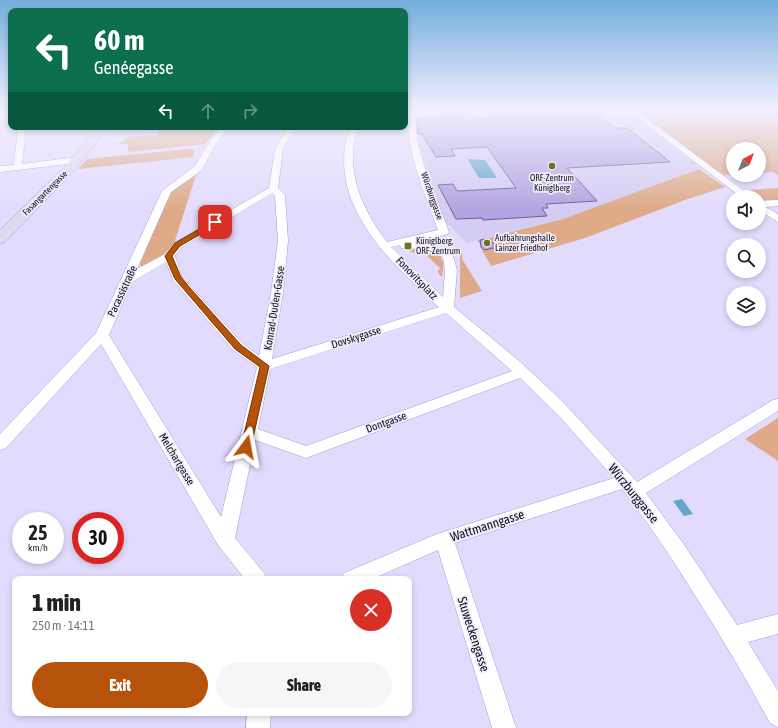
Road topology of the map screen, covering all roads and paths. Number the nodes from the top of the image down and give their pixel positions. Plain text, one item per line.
1 (20, 143) edge
2 (91, 143) edge
3 (213, 143) edge
4 (283, 143) edge
5 (349, 143) edge
6 (415, 143) edge
7 (675, 143) edge
8 (77, 160) junction
9 (18, 166) junction
10 (0, 169) edge
11 (273, 189) junction
12 (738, 190) edge
13 (778, 203) edge
14 (766, 204) edge
15 (766, 210) edge
16 (778, 219) edge
17 (0, 239) edge
18 (384, 246) junction
19 (169, 256) junction
20 (394, 257) junction
21 (127, 280) junction
22 (448, 308) junction
23 (102, 335) junction
24 (264, 366) junction
25 (522, 372) junction
26 (778, 404) edge
27 (250, 432) junction
28 (0, 444) edge
29 (630, 486) junction
30 (444, 539) junction
31 (225, 540) junction
32 (255, 576) edge
33 (358, 576) edge
34 (778, 624) edge
35 (732, 636) junction
36 (778, 714) edge
37 (259, 716) edge
38 (258, 728) edge
39 (504, 728) edge

1 - 9 street
2 - 8 main road, Fasangartengasse
3 - 21 street, Pacassistraße
4 - 11 street
5 - 18 street
6 - 18 street, Würzburggasse
7 - 12 street
8 - 9 street
8 - 17 main road, Fasangartengasse
9 - 10 street
11 - 19 street
11 - 24 street, Konrad-Duden-Gasse
13 - 14 street
15 - 16 street
18 - 20 street
19 - 21 street
19 - 24 street
20 - 22 street, Fonovitsplatz
20 - 22 street, Fonovitsplatz
21 - 23 street, Pacassistraße
22 - 24 street, Dovskygasse
22 - 25 street, Würzburggasse
23 - 28 street, Pacassistraße
23 - 31 street, Melchartgasse
24 - 27 street, Konrad-Duden-Gasse
25 - 27 street, Dontgasse
25 - 29 street, Würzburggasse
26 - 29 street, Wattmanngasse
27 - 31 street, Konrad-Duden-Gasse
29 - 30 street, Wattmanngasse
29 - 35 street, Würzburggasse
30 - 33 street, Wattmanngasse
30 - 39 street, Stuweckengasse
31 - 32 street, Melchartgasse
34 - 35 street
35 - 36 street, Würzburggasse
37 - 38 street

